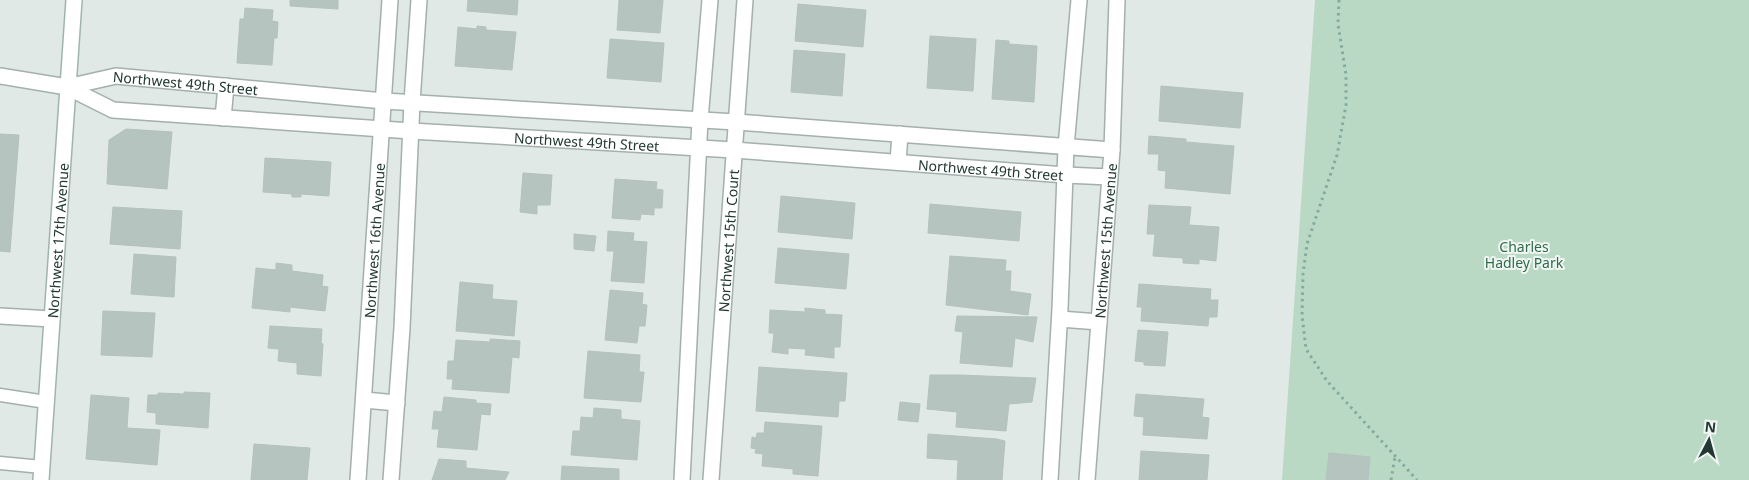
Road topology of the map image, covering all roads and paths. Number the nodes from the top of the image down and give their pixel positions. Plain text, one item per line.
1 (74, 0) edge
2 (390, 0) edge
3 (418, 0) edge
4 (710, 0) edge
5 (745, 0) edge
6 (1079, 0) edge
7 (1117, 0) edge
8 (1339, 0) edge
9 (0, 76) edge
10 (67, 86) junction
11 (226, 86) junction
12 (384, 101) junction
13 (412, 102) junction
14 (224, 118) junction
15 (700, 120) junction
16 (736, 122) junction
17 (382, 129) junction
18 (411, 131) junction
19 (900, 134) junction
20 (1066, 147) junction
21 (698, 149) junction
22 (734, 150) junction
23 (1112, 150) junction
24 (898, 162) junction
25 (1065, 175) junction
26 (1110, 177) junction
27 (0, 316) edge
28 (52, 319) junction
29 (1060, 319) junction
30 (1099, 322) junction
31 (0, 395) edge
32 (364, 400) junction
33 (46, 402) junction
34 (397, 403) junction
35 (1395, 457) junction
36 (0, 463) edge
37 (41, 473) edge
38 (358, 480) edge
39 (391, 480) edge
40 (682, 480) edge
41 (711, 480) edge
42 (1050, 480) edge
43 (1087, 480) edge
44 (1391, 480) edge
45 (1417, 480) edge

1 - 10 street, Northwest 17th Avenue
2 - 12 street, Northwest 16th Avenue
3 - 13 street
4 - 15 street
5 - 16 street, Northwest 15th Court
6 - 20 street
7 - 23 street, Northwest 15th Avenue
8 - 35 path
9 - 10 street, Northwest 49th Street
10 - 11 street, Northwest 49th Street
10 - 14 street, Northwest 49th Street
10 - 28 street, Northwest 17th Avenue
11 - 12 street, Northwest 49th Street
11 - 14 street
12 - 13 street, Northwest 49th Street
12 - 17 street, Northwest 16th Avenue
13 - 15 street, Northwest 49th Street
13 - 18 street
14 - 17 street, Northwest 49th Street
15 - 16 street, Northwest 49th Street
15 - 21 street
16 - 19 street, Northwest 49th Street
16 - 22 street, Northwest 15th Court
17 - 18 street, Northwest 49th Street
17 - 32 street, Northwest 16th Avenue
18 - 21 street, Northwest 49th Street
18 - 34 street
19 - 20 street, Northwest 49th Street
19 - 24 street
20 - 23 street, Northwest 49th Street
20 - 25 street
21 - 22 street, Northwest 49th Street
21 - 40 street
22 - 24 street, Northwest 49th Street
22 - 41 street, Northwest 15th Court
23 - 26 street, Northwest 15th Avenue
24 - 25 street, Northwest 49th Street
25 - 26 street, Northwest 49th Street
25 - 29 street
26 - 30 street, Northwest 15th Avenue
27 - 28 street
28 - 33 street, Northwest 17th Avenue
29 - 30 street
29 - 42 street
30 - 43 street, Northwest 15th Avenue
31 - 33 lane
32 - 34 street
32 - 38 street, Northwest 16th Avenue
33 - 37 street, Northwest 17th Avenue
34 - 39 street
35 - 44 path
35 - 45 path
36 - 37 lane

